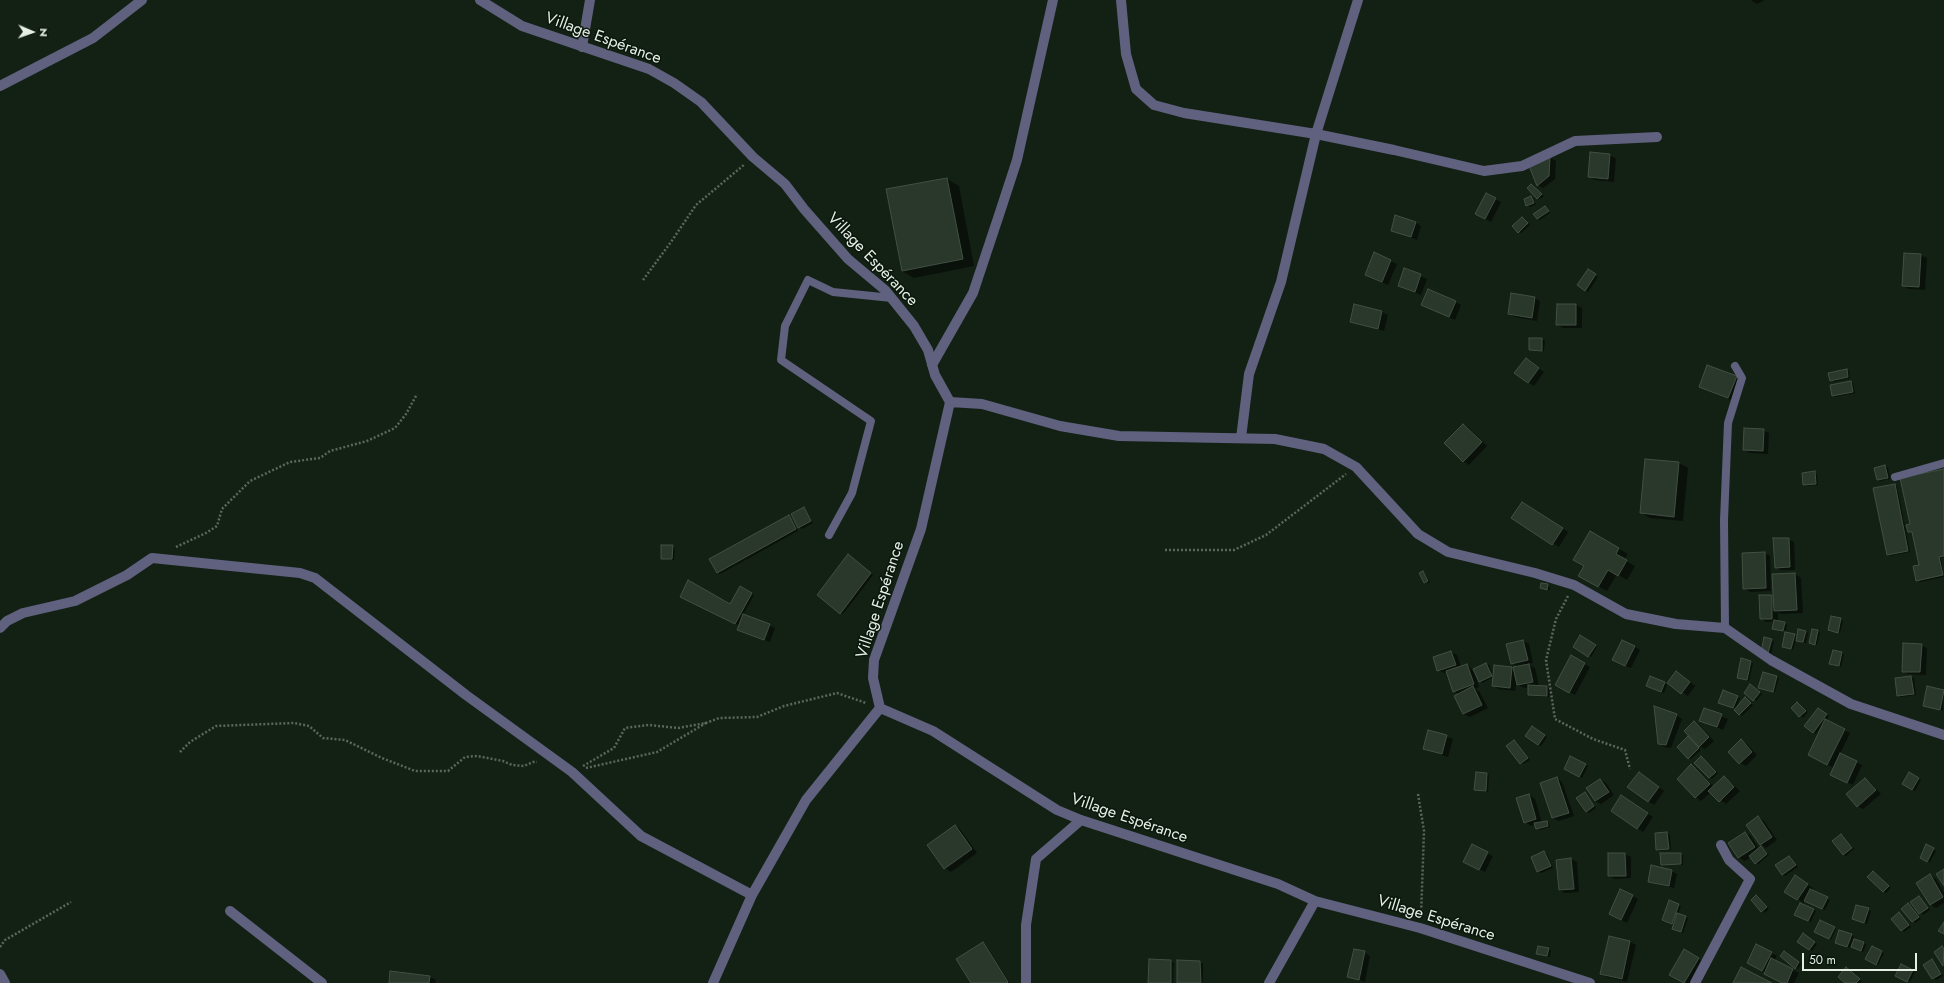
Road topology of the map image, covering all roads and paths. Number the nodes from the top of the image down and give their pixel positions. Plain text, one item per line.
1 (142, 0) edge
2 (480, 0) edge
3 (590, 0) edge
4 (1053, 0) edge
5 (1120, 0) edge
6 (1358, 0) edge
7 (582, 47) junction
8 (0, 86) edge
9 (1316, 134) junction
10 (1657, 137) dead end
11 (753, 157) junction
12 (643, 280) dead end
13 (892, 298) junction
14 (932, 365) junction
15 (1735, 366) dead end
16 (417, 394) dead end
17 (950, 402) junction
18 (1241, 438) junction
19 (1944, 463) edge
20 (1356, 467) junction
21 (1895, 477) dead end
22 (829, 535) dead end
23 (172, 549) dead end
24 (1164, 550) dead end
25 (1574, 585) junction
26 (0, 628) edge
27 (1725, 628) junction
28 (880, 708) junction
29 (706, 723) junction
30 (1944, 735) edge
31 (180, 752) dead end
32 (540, 763) dead end
33 (1630, 769) dead end
34 (572, 772) junction
35 (1418, 794) dead end
36 (1081, 820) junction
37 (1722, 844) dead end
38 (752, 895) junction
39 (1315, 901) junction
40 (70, 902) dead end
41 (230, 911) dead end
42 (1420, 928) junction
43 (0, 947) edge
44 (0, 974) edge
45 (6, 983) edge
46 (322, 983) edge
47 (713, 983) edge
48 (1026, 983) edge
49 (1269, 983) edge
50 (1590, 983) edge
51 (1695, 983) edge

1 - 8 street
2 - 7 street, Village Espérance
3 - 7 street
4 - 14 street
5 - 9 street
6 - 9 street
7 - 11 street, Village Espérance
9 - 10 street
9 - 18 street
11 - 12 path
11 - 13 street, Village Espérance
13 - 14 street, Village Espérance
13 - 22 lane
14 - 17 street, Village Espérance
15 - 27 lane
16 - 23 path
17 - 18 street
17 - 28 street, Village Espérance
18 - 20 street
19 - 21 lane
20 - 24 path
20 - 25 street
25 - 27 street
25 - 33 path
26 - 34 street
27 - 30 street
28 - 29 path
28 - 36 street, Village Espérance
28 - 38 street
29 - 34 path
29 - 34 path
31 - 32 path
34 - 38 street
35 - 42 path
36 - 39 street, Village Espérance
36 - 48 street
37 - 51 street
38 - 47 street
39 - 42 street, Village Espérance
39 - 49 street
40 - 43 path
41 - 46 street
42 - 50 street, Village Espérance
44 - 45 street

